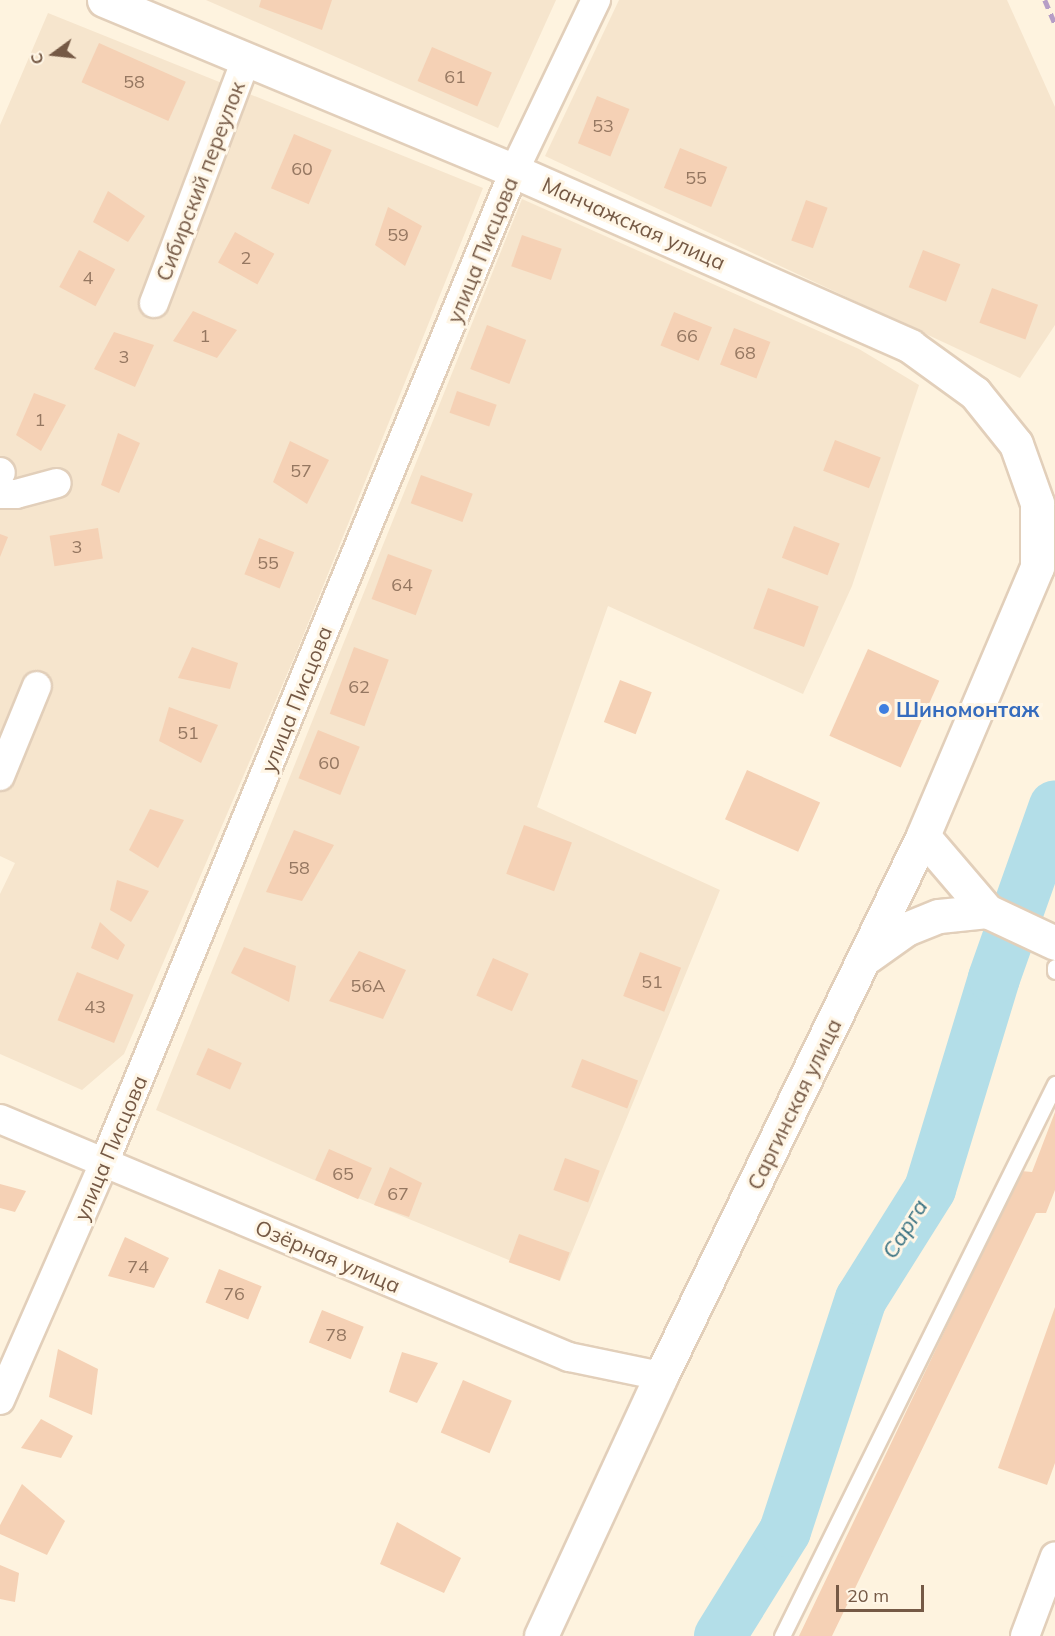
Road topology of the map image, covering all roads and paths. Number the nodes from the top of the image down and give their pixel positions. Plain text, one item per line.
1 (104, 0) edge
2 (596, 0) edge
3 (246, 59) junction
4 (514, 171) junction
5 (154, 303) dead end
6 (0, 480) edge
7 (57, 483) dead end
8 (1037, 567) joint
9 (37, 686) dead end
10 (0, 776) edge
11 (923, 836) junction
12 (987, 911) junction
13 (1048, 940) edge
14 (866, 958) junction
15 (1055, 1084) edge
16 (0, 1119) edge
17 (104, 1163) junction
18 (661, 1376) junction
19 (0, 1400) edge
20 (1055, 1556) edge
21 (541, 1636) edge
22 (782, 1636) edge
23 (1025, 1636) edge

1 - 3 street, Манчажская улица
2 - 4 street, улица Писцова
3 - 4 street, Манчажская улица
3 - 5 street, Сибирский переулок
4 - 8 street, Манчажская улица
4 - 17 street, улица Писцова
6 - 7 street
8 - 11 street, Саргинская улица
9 - 10 street
11 - 12 street
11 - 14 street, Саргинская улица
12 - 13 street
12 - 14 street
14 - 18 street, Саргинская улица
15 - 22 lane
16 - 17 street, Озёрная улица
17 - 18 street, Озёрная улица
17 - 19 street, улица Писцова
18 - 21 street, Саргинская улица
20 - 23 street

